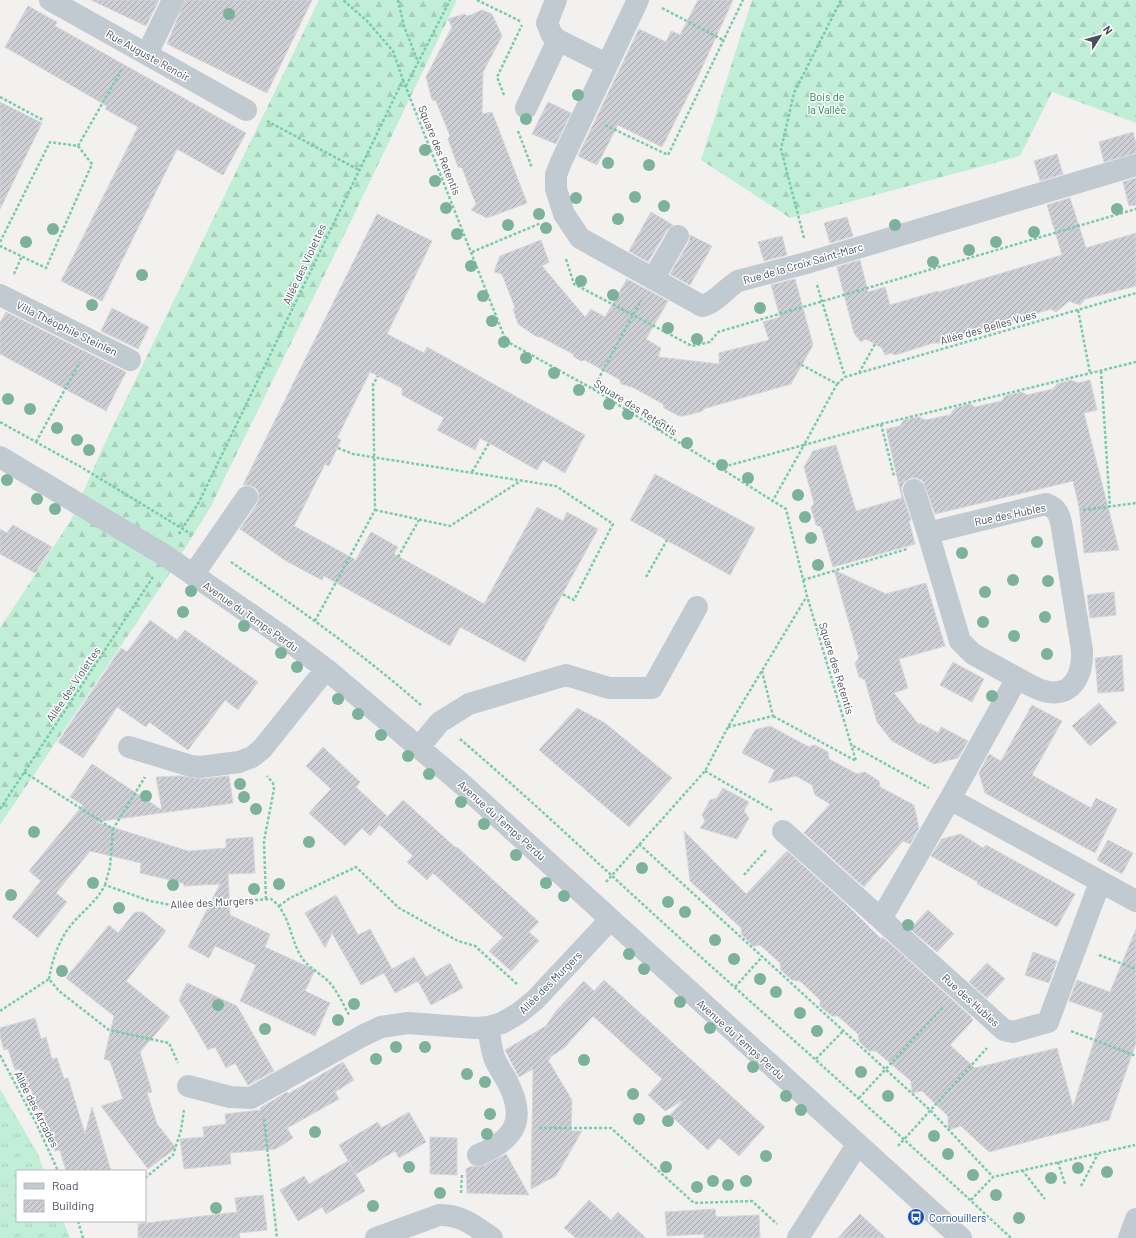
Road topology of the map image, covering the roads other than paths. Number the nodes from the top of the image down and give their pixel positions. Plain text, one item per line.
1 (50, 0) edge
2 (172, 0) edge
3 (556, 0) edge
4 (638, 0) edge
5 (558, 40) junction
6 (141, 51) junction
7 (606, 64) junction
8 (246, 110) road end
9 (521, 118) road end
10 (1136, 165) edge
11 (678, 236) dead end
12 (652, 279) junction
13 (1, 298) edge
14 (130, 360) dead end
15 (0, 457) edge
16 (914, 490) road end
17 (247, 497) dead end
18 (929, 538) junction
19 (193, 575) junction
20 (697, 607) dead end
21 (326, 669) junction
22 (1017, 678) junction
23 (419, 747) junction
24 (129, 748) dead end
25 (950, 799) junction
26 (783, 830) road end
27 (1100, 882) junction
28 (1136, 901) edge
29 (881, 919) junction
30 (610, 920) junction
31 (488, 1027) junction
32 (188, 1086) road end
33 (857, 1145) junction
34 (478, 1155) road end
35 (1136, 1219) edge
36 (790, 1233) edge
37 (376, 1238) edge
38 (492, 1238) edge
39 (961, 1238) edge
40 (1129, 1238) edge

1 - 6 street, Rue Auguste Renoir
2 - 6 street
3 - 5 street
4 - 7 street, Rue de la Croix Saint-Marc
5 - 7 street
5 - 9 street
6 - 8 street, Rue Auguste Renoir
7 - 12 street, Rue de la Croix Saint-Marc
10 - 12 street, Rue de la Croix Saint-Marc
11 - 12 street
13 - 14 street, Villa Théophile Steinlen
15 - 19 street, Avenue du Temps Perdu
16 - 18 street
17 - 19 street
18 - 22 street, Rue des Hubles
18 - 22 street, Rue des Hubles
19 - 21 street, Avenue du Temps Perdu
20 - 23 street
21 - 23 street, Avenue du Temps Perdu
21 - 24 street
22 - 25 street
23 - 30 street, Avenue du Temps Perdu
25 - 27 street
25 - 29 street
26 - 29 street, Rue des Hubles
27 - 28 street
27 - 29 street, Rue des Hubles
30 - 31 street, Allée des Murgers
30 - 33 street, Avenue du Temps Perdu
31 - 32 street, Allée des Murgers
31 - 34 street
33 - 36 street
33 - 39 street, Avenue du Temps Perdu
35 - 40 street
37 - 38 street

